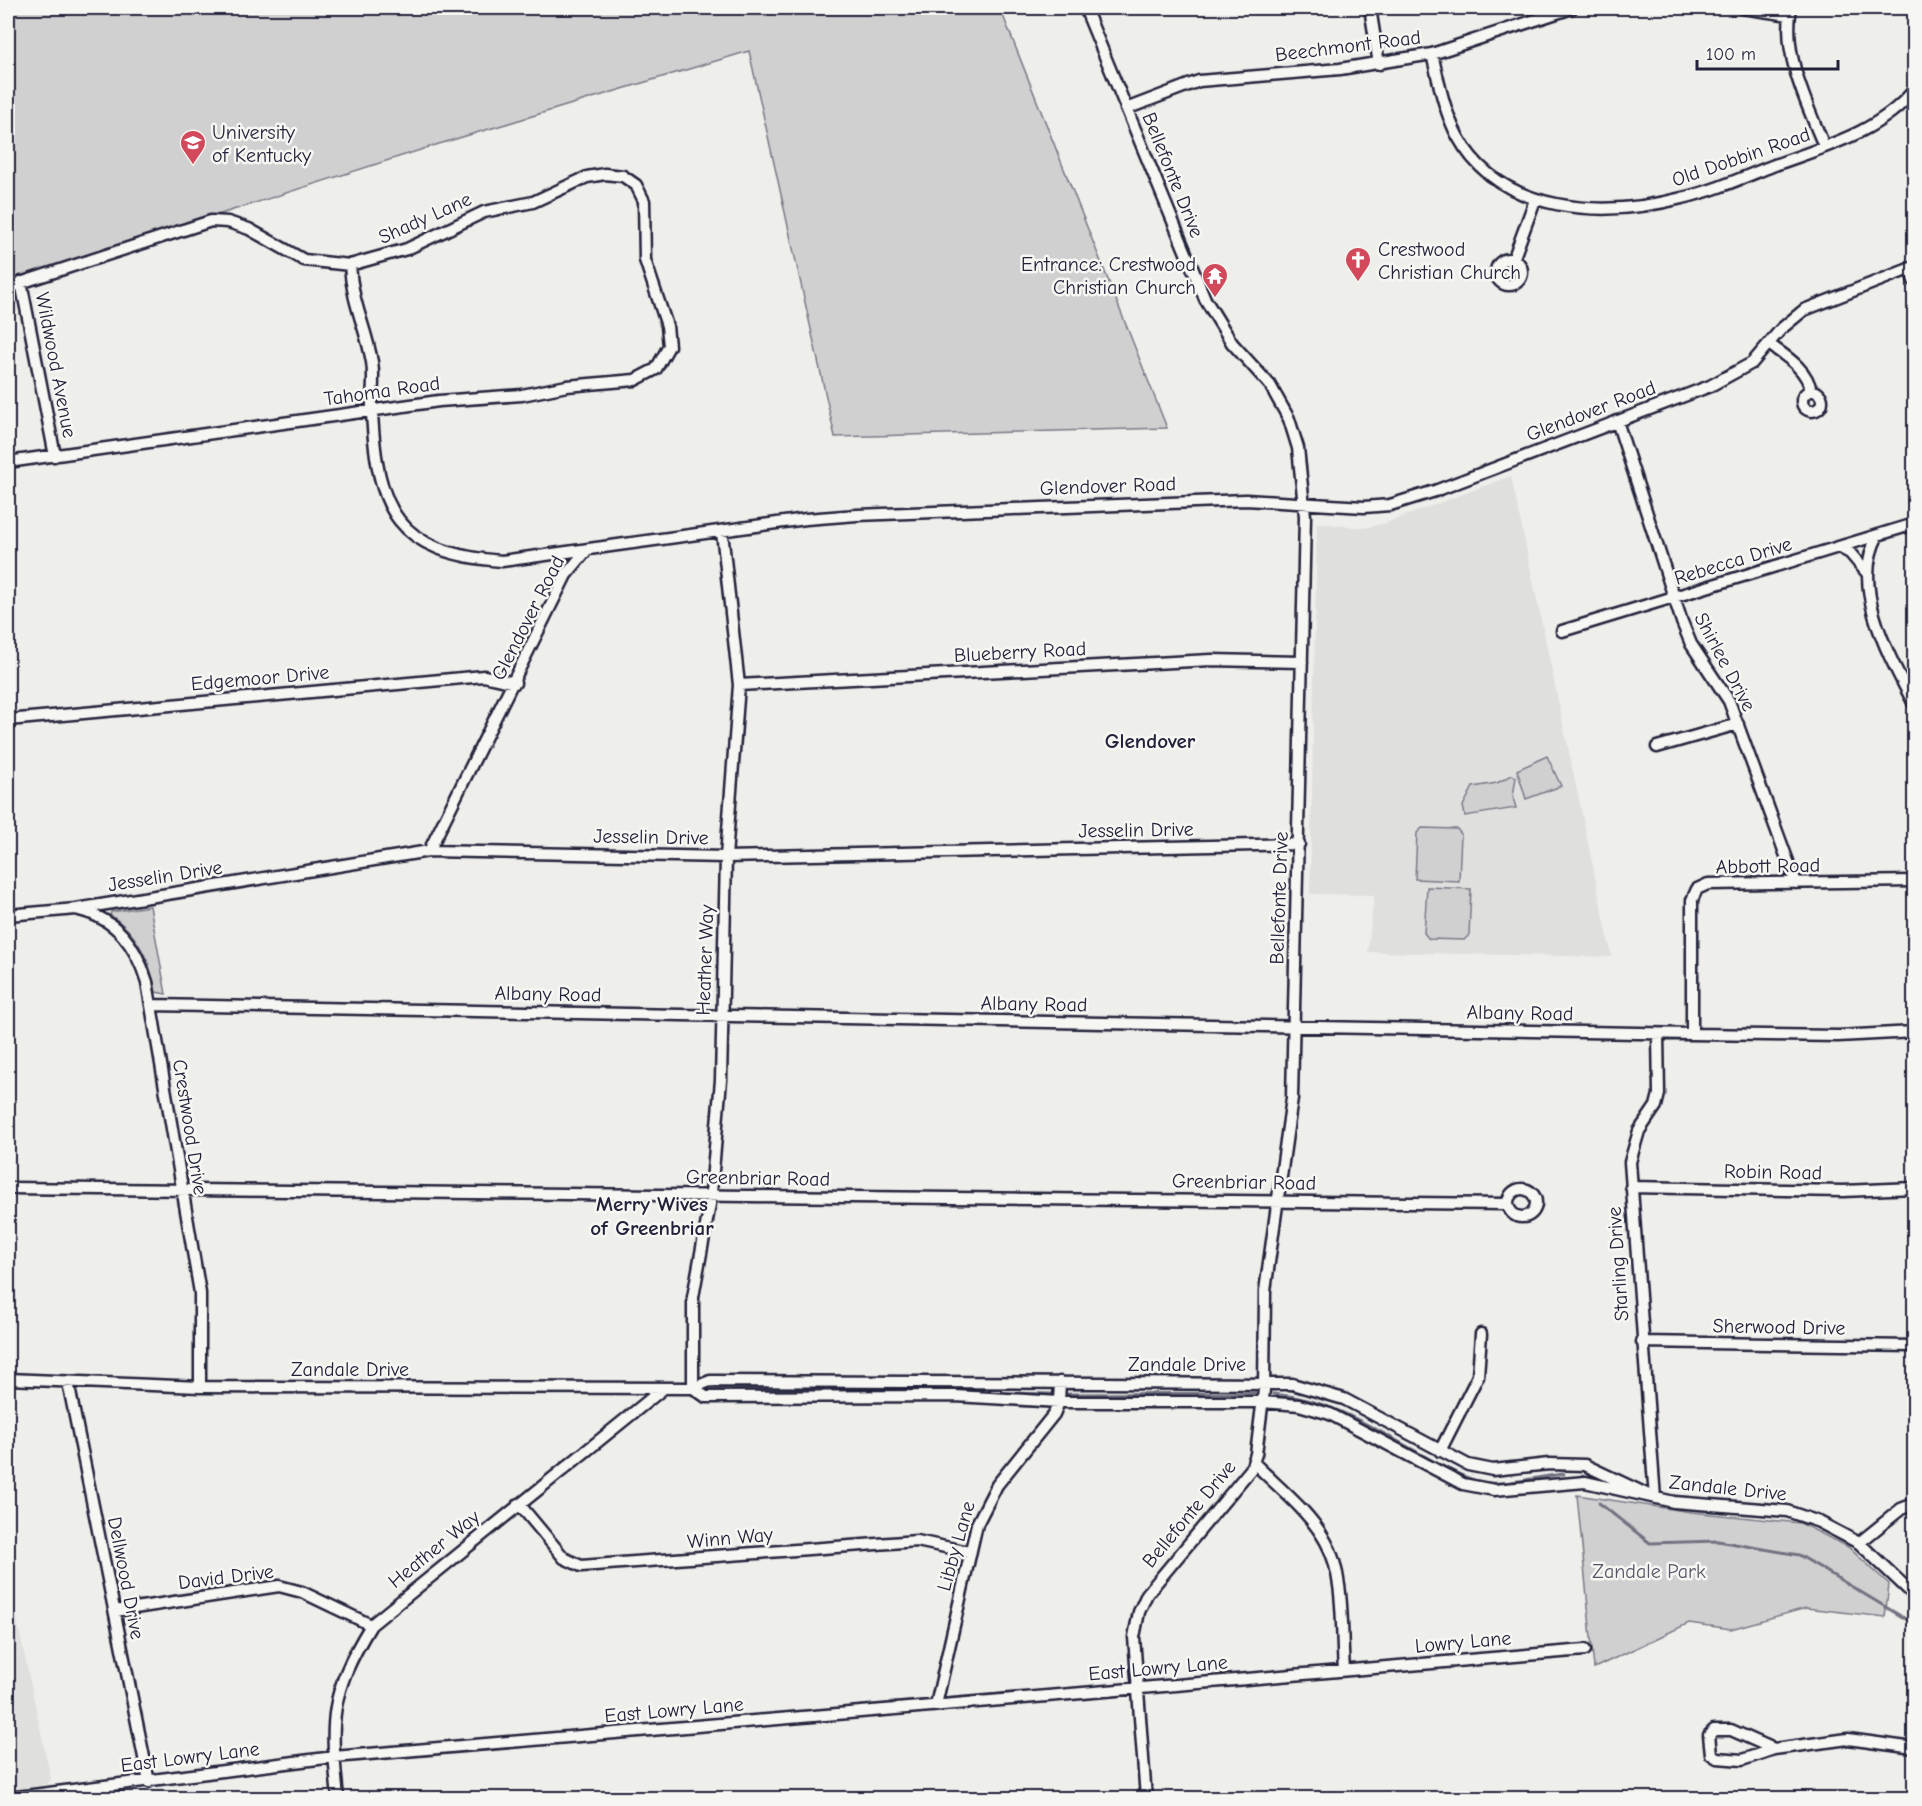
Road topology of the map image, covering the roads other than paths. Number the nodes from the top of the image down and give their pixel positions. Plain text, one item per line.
1 (1085, 8) edge
2 (1370, 8) edge
3 (1572, 8) edge
4 (1742, 8) edge
5 (1790, 11) edge
6 (1432, 54) junction
7 (1379, 64) junction
8 (1914, 90) edge
9 (1126, 109) junction
10 (1824, 147) junction
11 (1535, 200) junction
12 (1513, 260) dead end
13 (350, 265) junction
14 (1912, 268) edge
15 (648, 272) joint
16 (1914, 281) edge
17 (21, 282) junction
18 (8, 286) edge
19 (1770, 345) junction
20 (1811, 391) dead end
21 (371, 411) junction
22 (1617, 421) junction
23 (55, 456) junction
24 (8, 462) edge
25 (1305, 502) junction
26 (1914, 524) edge
27 (722, 532) junction
28 (1878, 535) junction
29 (1839, 547) junction
30 (586, 550) junction
31 (1867, 573) junction
32 (1674, 598) junction
33 (1562, 631) dead end
34 (1302, 662) junction
35 (515, 683) junction
36 (739, 685) junction
37 (1914, 704) edge
38 (8, 720) edge
39 (1738, 724) junction
40 (1657, 747) dead end
41 (1299, 844) junction
42 (429, 851) junction
43 (726, 856) junction
44 (1914, 881) edge
45 (1796, 883) junction
46 (75, 909) junction
47 (8, 915) edge
48 (152, 1005) junction
49 (721, 1016) junction
50 (1293, 1027) junction
51 (1914, 1032) edge
52 (1658, 1034) junction
53 (1692, 1034) junction
54 (1631, 1187) junction
55 (8, 1188) edge
56 (1914, 1188) edge
57 (182, 1190) junction
58 (710, 1196) junction
59 (1278, 1201) junction
60 (1508, 1204) dead end
61 (1481, 1334) dead end
62 (1642, 1342) junction
63 (1914, 1346) edge
64 (8, 1379) edge
65 (69, 1382) junction
66 (1060, 1382) junction
67 (1264, 1382) junction
68 (200, 1387) junction
69 (664, 1388) junction
70 (693, 1388) junction
71 (1059, 1402) junction
72 (1262, 1402) junction
73 (1440, 1451) junction
74 (1254, 1463) junction
75 (1654, 1498) junction
76 (519, 1504) junction
77 (1914, 1504) edge
78 (1859, 1543) junction
79 (969, 1552) junction
80 (1914, 1594) edge
81 (115, 1611) junction
82 (371, 1625) junction
83 (1585, 1650) dead end
84 (1344, 1670) junction
85 (1138, 1687) junction
86 (936, 1705) junction
87 (1914, 1748) edge
88 (1774, 1749) junction
89 (334, 1756) junction
90 (149, 1782) junction
91 (9, 1798) edge
92 (338, 1798) edge
93 (1146, 1798) edge

1 - 9 street, Bellefonte Drive
2 - 7 street
3 - 6 street, Beechmont Road
4 - 5 street
5 - 10 street
6 - 7 street, Beechmont Road
6 - 11 street, Old Dobbin Road
7 - 9 street, Beechmont Road
8 - 10 street, Old Dobbin Road
9 - 25 street, Bellefonte Drive
10 - 11 street, Old Dobbin Road
11 - 12 street
13 - 15 street, Shady Lane
13 - 17 street, Shady Lane
13 - 21 street
14 - 16 street
14 - 19 street, Glendover Road
15 - 21 street, Tahoma Road
17 - 18 street, Shady Lane
17 - 23 street, Wildwood Avenue
19 - 20 street
19 - 22 street, Glendover Road
21 - 23 street, Tahoma Road
21 - 30 street
22 - 25 street, Glendover Road
22 - 32 street, Shirlee Drive
23 - 24 street, Tahoma Road
25 - 27 street, Glendover Road
25 - 34 street, Bellefonte Drive
26 - 28 street, Rebecca Drive
27 - 30 street, Glendover Road
27 - 36 street, Heather Way
28 - 29 street, Rebecca Drive
28 - 31 street
29 - 31 street
29 - 32 street, Rebecca Drive
30 - 35 street, Glendover Road
31 - 37 street
32 - 33 street, Rebecca Drive
32 - 39 street, Shirlee Drive
34 - 36 street, Blueberry Road
34 - 41 street, Bellefonte Drive
35 - 38 street, Edgemoor Drive
35 - 42 street, Glendover Road
36 - 43 street, Heather Way
39 - 40 street
39 - 45 street, Shirlee Drive
41 - 43 street, Jesselin Drive
41 - 50 street, Bellefonte Drive
42 - 43 street, Jesselin Drive
42 - 46 street, Jesselin Drive
43 - 49 street, Heather Way
44 - 45 street, Abbott Road
45 - 53 street, Abbott Road
46 - 47 street, Jesselin Drive
46 - 48 street, Crestwood Drive
48 - 49 street, Albany Road
48 - 57 street, Crestwood Drive
49 - 50 street, Albany Road
49 - 58 street, Heather Way
50 - 52 street, Albany Road
50 - 59 street, Bellefonte Drive
51 - 53 street, Albany Road
52 - 53 street, Albany Road
52 - 54 street, Starling Drive
54 - 56 street, Robin Road
54 - 62 street, Starling Drive
55 - 57 street, Greenbriar Road
57 - 58 street, Greenbriar Road
57 - 68 street, Crestwood Drive
58 - 59 street, Greenbriar Road
58 - 70 street, Heather Way
59 - 60 street, Greenbriar Road
59 - 67 street, Bellefonte Drive
61 - 73 street
62 - 63 street, Sherwood Drive
62 - 75 street, Starling Drive
64 - 65 street, Zandale Drive
65 - 68 street, Zandale Drive
65 - 81 street, Dellwood Drive
66 - 67 street, Zandale Drive
66 - 70 street, Zandale Drive
66 - 71 street, Libby Lane
67 - 72 street, Bellefonte Drive
67 - 73 street, Zandale Drive
68 - 69 street, Zandale Drive
69 - 70 street, Zandale Drive
69 - 76 street, Heather Way
70 - 71 street, Zandale Drive
71 - 72 street, Zandale Drive
71 - 79 street, Libby Lane
72 - 74 street, Bellefonte Drive
72 - 75 street, Zandale Drive
73 - 75 street, Zandale Drive
74 - 84 street
74 - 85 street, Bellefonte Drive
75 - 78 street, Zandale Drive
76 - 79 street, Winn Way
76 - 82 street, Heather Way
77 - 78 street
78 - 80 street, Zandale Drive
79 - 86 street, Libby Lane
81 - 82 street, David Drive
81 - 90 street, Dellwood Drive
82 - 89 street, Heather Way
83 - 84 street, Lowry Lane
84 - 85 street, East Lowry Lane
85 - 86 street, East Lowry Lane
85 - 93 street, Bellefonte Drive
86 - 89 street, East Lowry Lane
87 - 88 street
88 - 88 street
89 - 90 street, East Lowry Lane
89 - 92 street, Heather Way
90 - 91 street, East Lowry Lane

